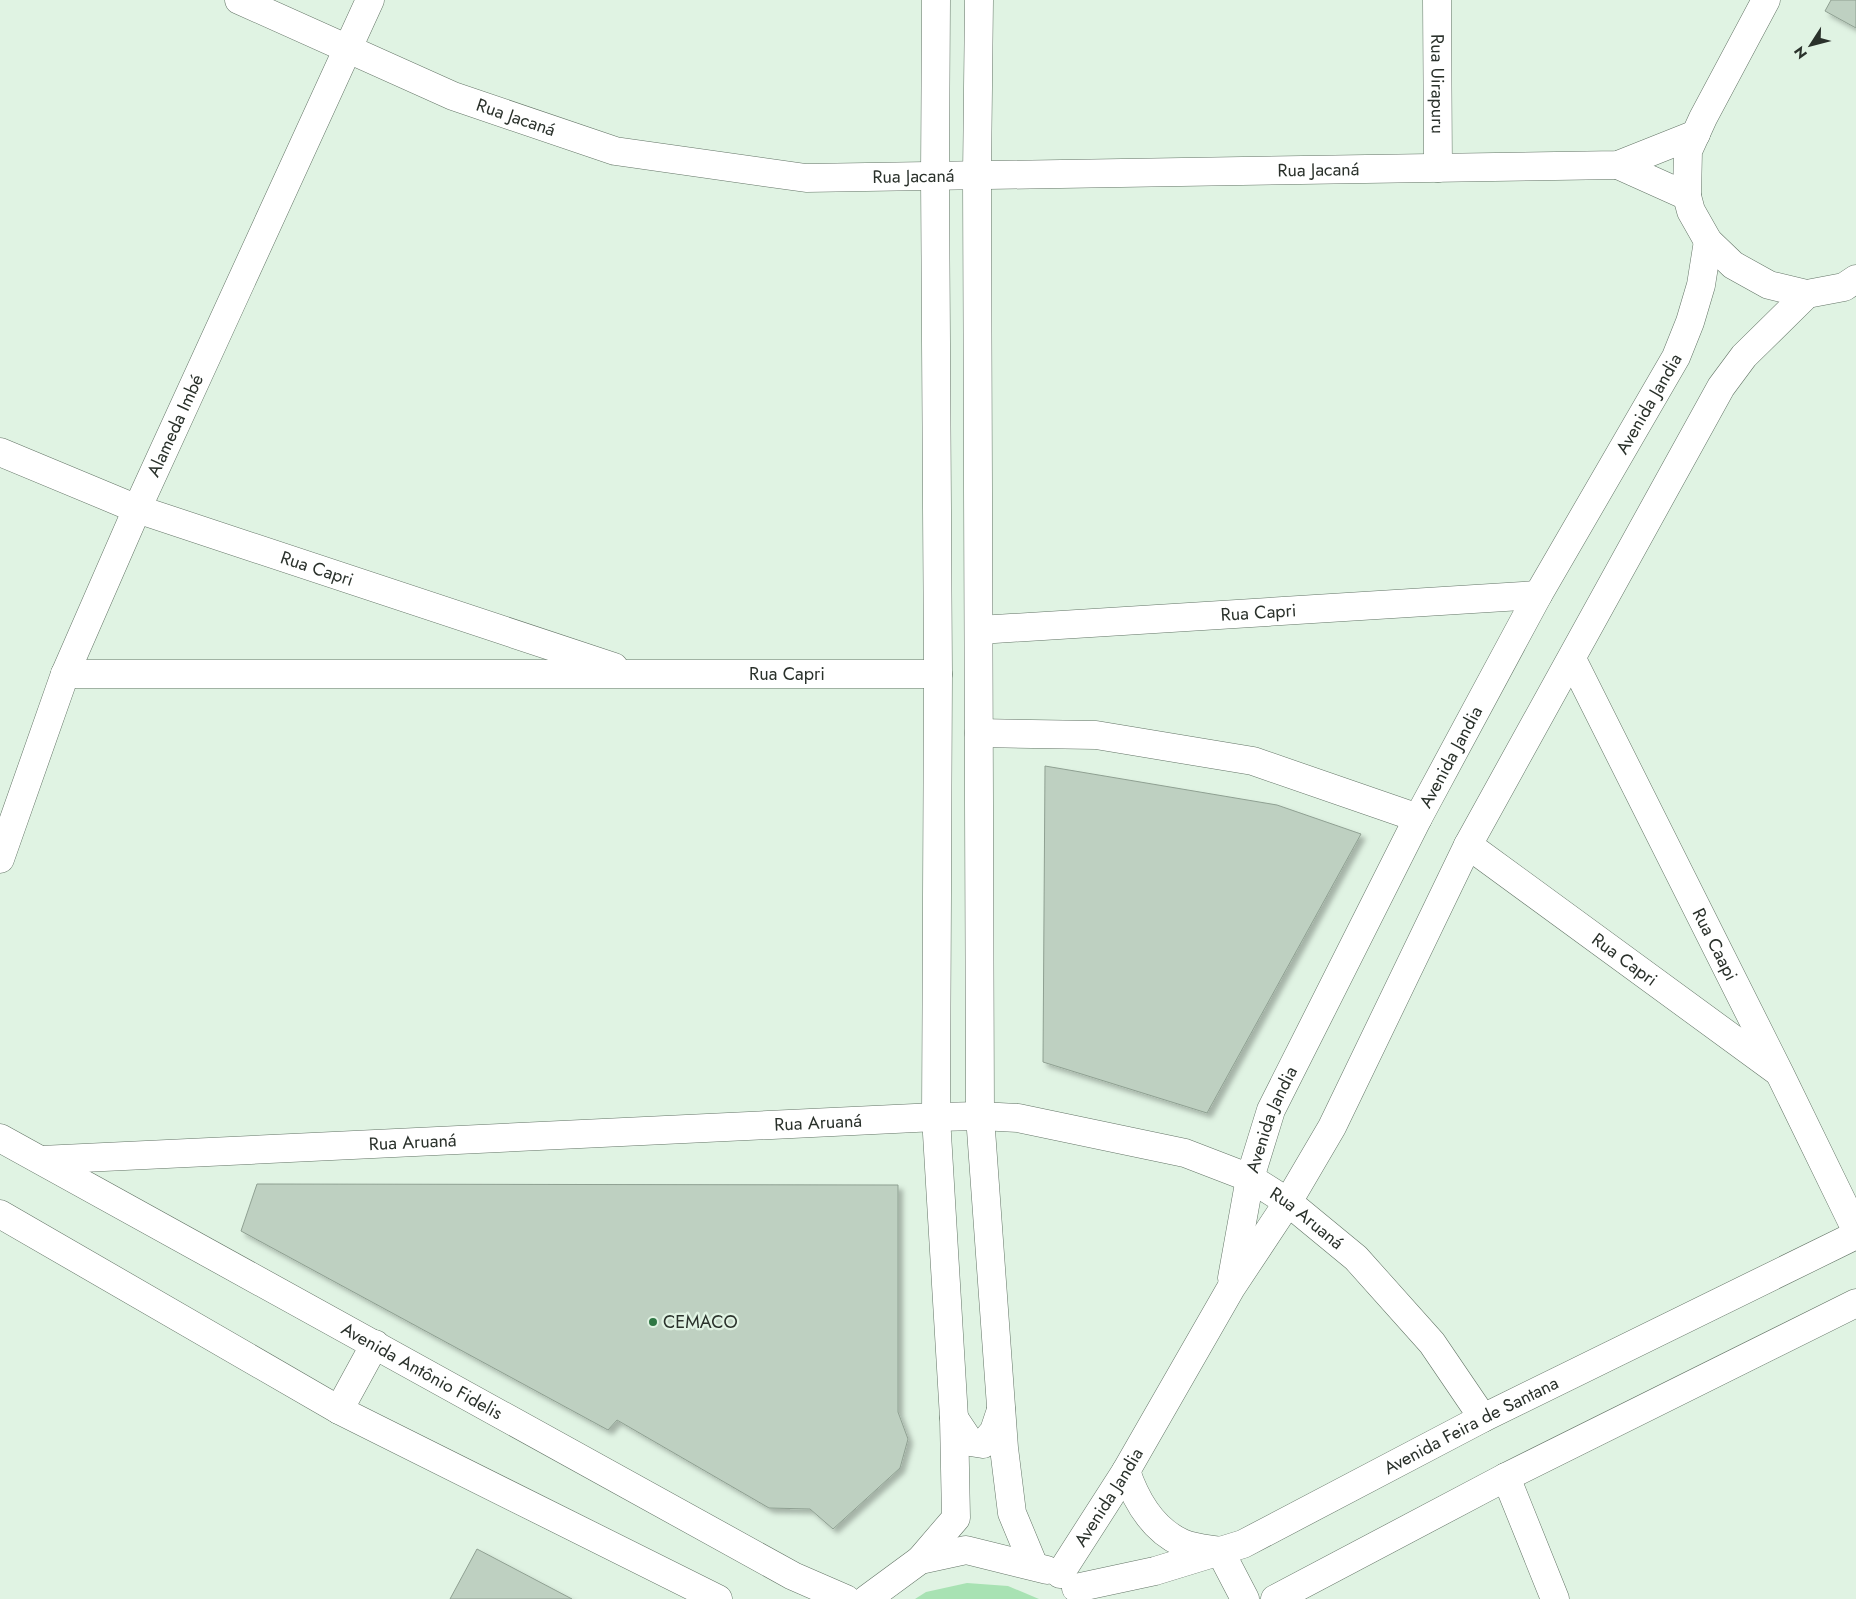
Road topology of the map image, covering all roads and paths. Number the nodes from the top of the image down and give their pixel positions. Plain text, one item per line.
1 (239, 0) edge
2 (370, 0) edge
3 (936, 0) edge
4 (979, 0) edge
5 (1437, 0) edge
6 (1766, 0) edge
7 (348, 48) junction
8 (1696, 134) junction
9 (1618, 165) junction
10 (1438, 168) junction
11 (977, 175) junction
12 (935, 176) junction
13 (1687, 196) junction
14 (1708, 241) junction
15 (1852, 288) edge
16 (1807, 294) junction
17 (0, 452) edge
18 (137, 509) junction
19 (1538, 595) junction
20 (979, 630) junction
21 (1572, 658) junction
22 (65, 674) junction
23 (637, 674) junction
24 (938, 674) junction
25 (979, 733) junction
26 (1418, 818) junction
27 (1468, 845) junction
28 (0, 859) edge
29 (1780, 1074) junction
30 (980, 1116) junction
31 (936, 1117) junction
32 (0, 1138) edge
33 (41, 1160) junction
34 (1250, 1178) junction
35 (1288, 1202) junction
36 (0, 1214) edge
37 (1856, 1230) edge
38 (1856, 1235) edge
39 (1231, 1288) junction
40 (1856, 1303) edge
41 (375, 1344) junction
42 (339, 1410) junction
43 (1001, 1410) junction
44 (954, 1418) junction
45 (1482, 1418) junction
46 (1126, 1471) junction
47 (1506, 1477) junction
48 (1220, 1551) junction
49 (920, 1560) junction
50 (1034, 1566) junction
51 (1075, 1587) edge
52 (718, 1599) edge
53 (846, 1599) edge
54 (867, 1599) edge
55 (1245, 1599) edge
56 (1275, 1599) edge
57 (1555, 1599) edge

1 - 7 street, Rua Jacaná
2 - 7 street, Alameda Imbé
3 - 12 street
4 - 11 street
5 - 10 street, Rua Uirapuru
6 - 8 street
7 - 12 street, Rua Jacaná
7 - 18 street, Alameda Imbé
8 - 9 street, Rua Jacaná
8 - 13 street
9 - 10 street, Rua Jacaná
9 - 13 street, Rua Jacaná
10 - 11 street, Rua Jacaná
11 - 12 street, Rua Jacaná
11 - 20 street
12 - 24 street
13 - 14 street
14 - 16 street
14 - 19 street, Avenida Jandia
15 - 16 street
16 - 21 street, Avenida Jandia
17 - 18 street, Rua Capri
18 - 22 street, Alameda Imbé
18 - 23 street, Rua Capri
19 - 20 street, Rua Capri
19 - 26 street, Avenida Jandia
20 - 25 street
21 - 27 street, Avenida Jandia
21 - 29 street, Rua Caapi
22 - 23 street, Rua Capri
22 - 28 street, Alameda Imbé
23 - 24 street, Rua Capri
24 - 31 street
25 - 26 street
25 - 30 street
26 - 34 street, Avenida Jandia
27 - 29 street, Rua Capri
27 - 35 street, Avenida Jandia
29 - 37 street, Rua Caapi
30 - 31 street, Rua Aruaná
30 - 34 street, Rua Aruaná
30 - 43 street
31 - 33 street, Rua Aruaná
31 - 44 street
32 - 33 street, Avenida Antônio Fidelis
33 - 41 street, Avenida Antônio Fidelis
34 - 35 street, Rua Aruaná
34 - 39 street, Avenida Jandia
35 - 39 street, Avenida Jandia
35 - 45 street, Rua Aruaná
36 - 42 street
38 - 45 street, Avenida Feira de Santana
39 - 46 street, Avenida Jandia
40 - 47 street
41 - 42 street
41 - 53 street, Avenida Antônio Fidelis
42 - 52 street
43 - 44 street
43 - 50 street
44 - 49 street
45 - 48 street, Avenida Feira de Santana
46 - 48 street
46 - 51 street, Avenida Jandia
47 - 56 street
47 - 57 street
48 - 51 street, Avenida Feira de Santana
48 - 55 street
49 - 50 street
49 - 54 street
50 - 51 street

